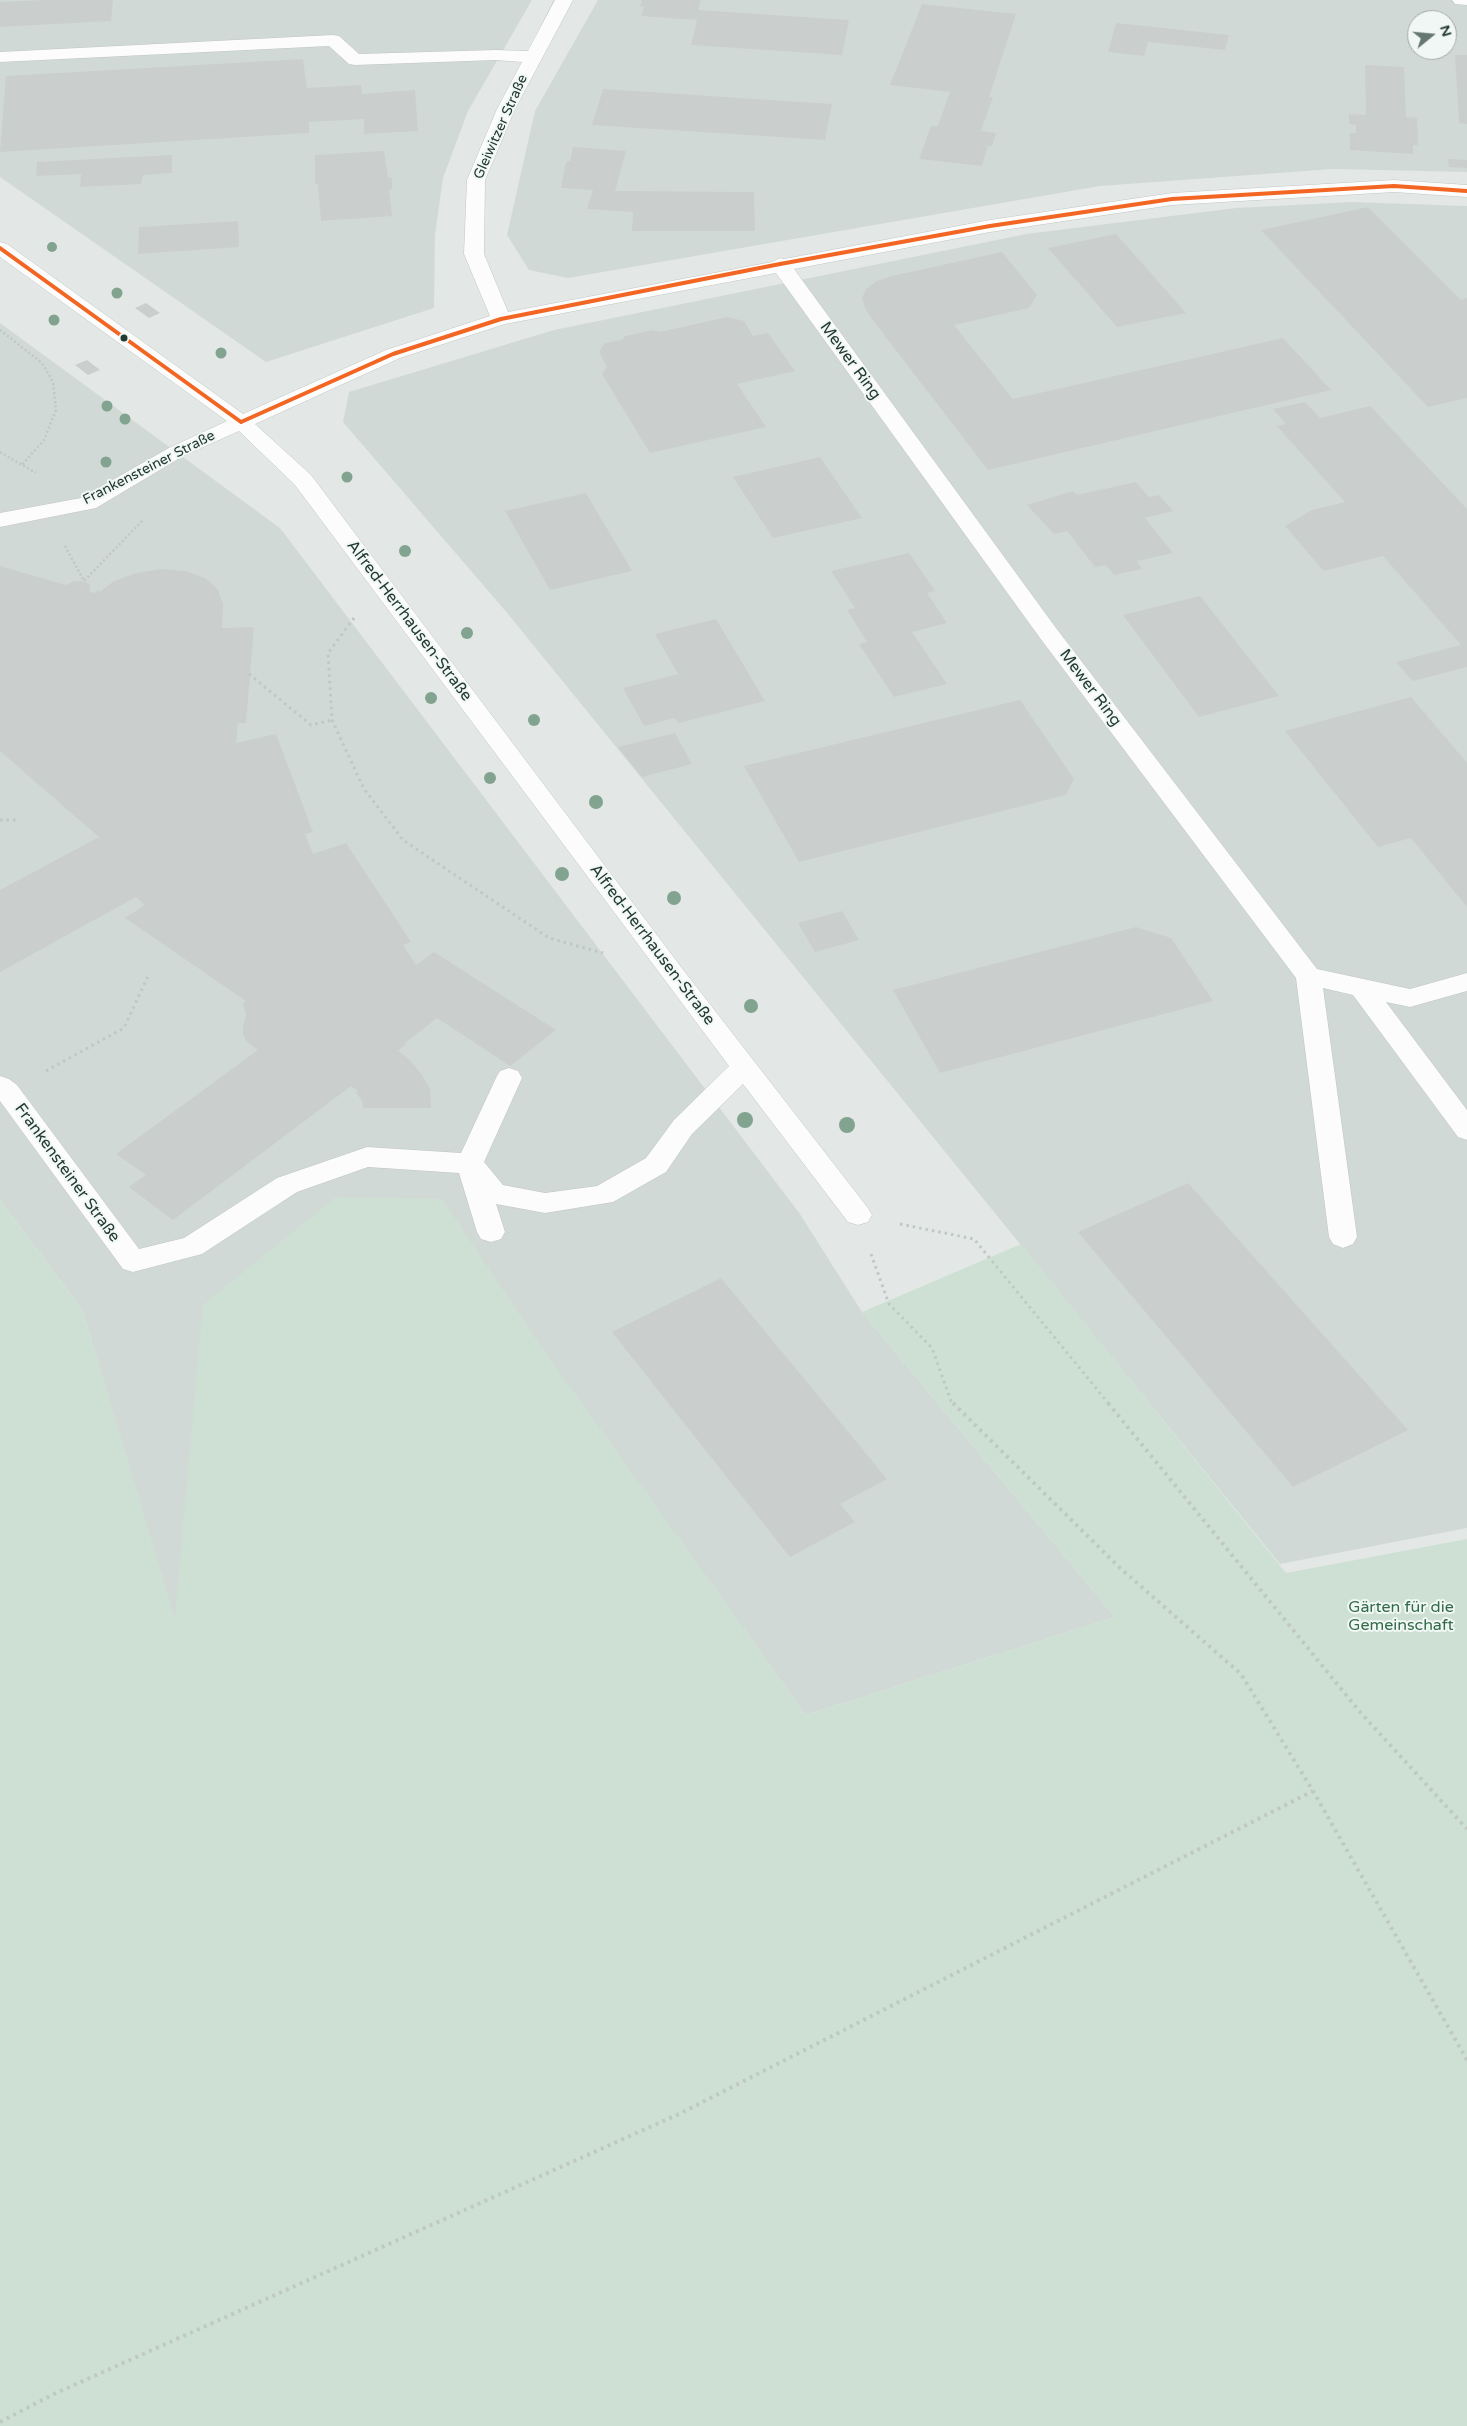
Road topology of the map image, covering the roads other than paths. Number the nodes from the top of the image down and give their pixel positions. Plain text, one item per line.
1 (564, 0) edge
2 (1461, 0) edge
3 (1467, 0) edge
4 (0, 57) edge
5 (533, 57) junction
6 (1467, 191) edge
7 (0, 248) edge
8 (780, 264) junction
9 (501, 319) junction
10 (241, 422) junction
11 (0, 520) edge
12 (1309, 976) junction
13 (1467, 982) edge
14 (1362, 988) junction
15 (744, 1067) junction
16 (508, 1078) dead end
17 (4, 1089) edge
18 (1467, 1130) edge
19 (470, 1164) junction
20 (858, 1216) road end
21 (491, 1232) dead end
22 (1343, 1237) dead end

1 - 5 street, Gleiwitzer Straße
2 - 3 street
4 - 5 street
5 - 9 street, Gleiwitzer Straße
6 - 8 street, Frankensteiner Straße
7 - 10 street, Alfred-Herrhausen-Straße
8 - 9 street, Frankensteiner Straße
8 - 12 street, Mewer Ring
9 - 10 street, Frankensteiner Straße
10 - 11 street, Frankensteiner Straße
10 - 15 street, Alfred-Herrhausen-Straße
12 - 14 street
12 - 22 street
13 - 14 street
14 - 18 street
15 - 19 street
15 - 20 street, Alfred-Herrhausen-Straße
16 - 19 street
17 - 19 street, Frankensteiner Straße
19 - 21 street

